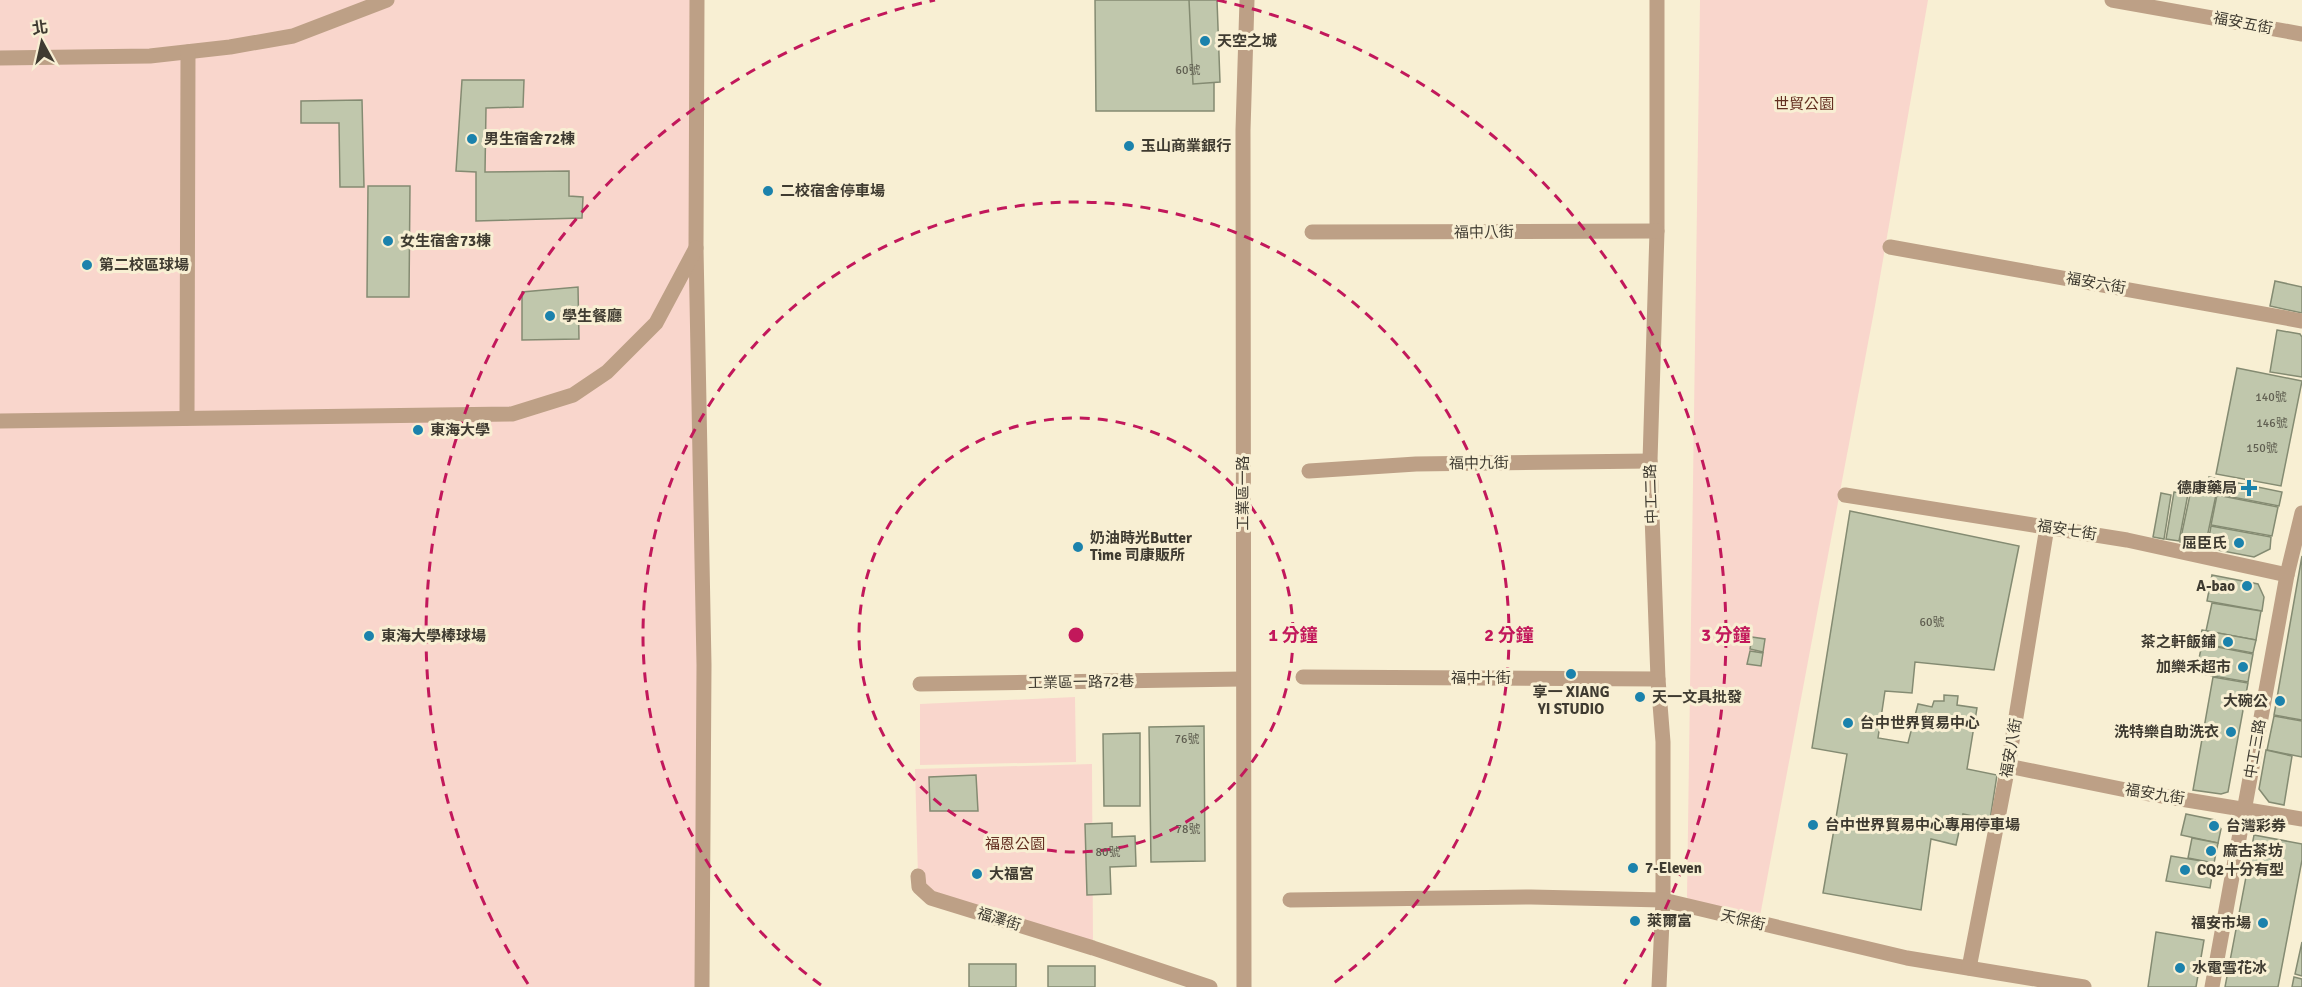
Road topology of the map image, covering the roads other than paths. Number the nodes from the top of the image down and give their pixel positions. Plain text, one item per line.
1 (387, 0) edge
2 (697, 0) edge
3 (1247, 0) edge
4 (1657, 0) edge
5 (2112, 0) edge
6 (2302, 34) edge
7 (188, 52) junction
8 (0, 58) edge
9 (1657, 231) junction
10 (1312, 232) dead end
11 (1890, 247) dead end
12 (696, 248) junction
13 (2302, 321) edge
14 (187, 418) junction
15 (0, 421) edge
16 (1650, 461) junction
17 (1309, 471) dead end
18 (1845, 495) dead end
19 (2302, 513) edge
20 (2047, 527) junction
21 (2287, 575) junction
22 (1303, 677) dead end
23 (1242, 679) junction
24 (1658, 679) junction
25 (921, 684) dead end
26 (2008, 766) junction
27 (2244, 808) junction
28 (2302, 819) edge
29 (918, 876) dead end
30 (1290, 900) dead end
31 (1663, 900) junction
32 (1969, 968) junction
33 (702, 987) edge
34 (1210, 987) edge
35 (1244, 987) edge
36 (1659, 987) edge
37 (2084, 987) edge
38 (2212, 987) edge

1 - 7 street
2 - 12 street
3 - 23 street, 工業區一路
4 - 9 street, 中工二路
5 - 6 street, 福安五街
7 - 8 street
7 - 14 street
9 - 10 street, 福中八街
9 - 16 street, 中工二路
11 - 13 street, 福安六街
12 - 14 street
12 - 33 street
14 - 15 street
16 - 17 street, 福中九街
16 - 24 street, 中工二路
18 - 20 street, 福安七街
19 - 21 street, 中工三路
20 - 21 street, 福安七街
20 - 26 street, 福安八街
21 - 27 street, 中工三路
22 - 24 street, 福中十街
23 - 25 street, 工業區一路72巷
23 - 35 street, 工業區一路
24 - 31 street, 中工二路
26 - 27 street, 福安九街
26 - 32 street, 福安八街
27 - 28 street, 福安九街
27 - 38 street, 中工三路
29 - 34 street, 福澤街
30 - 31 street, 天保街
31 - 32 street, 天保街
31 - 36 street, 中工二路
32 - 37 street, 天保街

